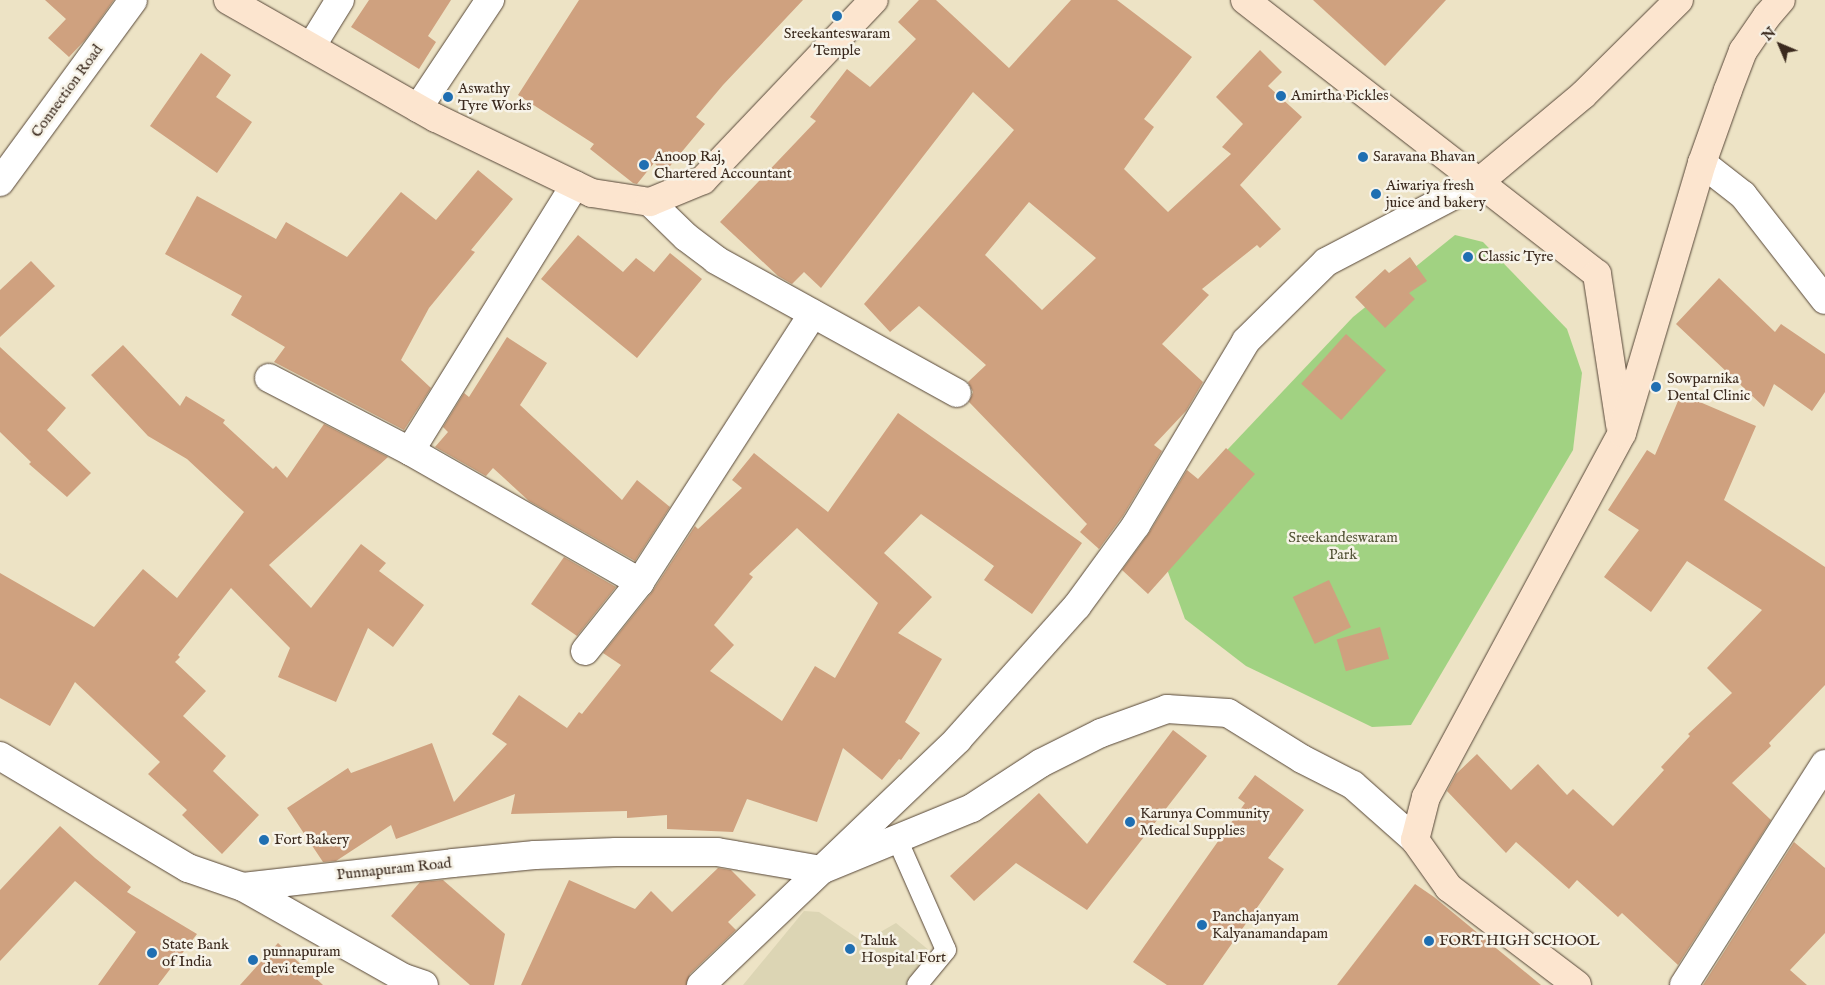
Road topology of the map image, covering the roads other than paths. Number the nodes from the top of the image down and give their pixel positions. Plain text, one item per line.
1 (134, 0) edge
2 (228, 0) edge
3 (340, 0) edge
4 (490, 0) edge
5 (874, 0) edge
6 (1246, 0) edge
7 (1679, 0) edge
8 (1781, 0) edge
9 (311, 47) junction
10 (418, 108) junction
11 (1702, 163) junction
12 (0, 182) edge
13 (1479, 182) junction
14 (575, 185) junction
15 (650, 202) junction
16 (1825, 300) edge
17 (813, 314) junction
18 (269, 378) dead end
19 (957, 393) dead end
20 (1622, 433) junction
21 (410, 451) junction
22 (640, 582) junction
23 (585, 651) dead end
24 (0, 756) edge
25 (1825, 764) edge
26 (897, 839) junction
27 (1415, 840) junction
28 (821, 870) junction
29 (243, 887) junction
30 (424, 985) edge
31 (701, 985) edge
32 (917, 985) edge
33 (1577, 985) edge
34 (1684, 985) edge

1 - 12 street, Connection Road
2 - 9 main road
3 - 9 street
4 - 10 street
5 - 15 main road
6 - 13 main road
7 - 13 main road
8 - 11 main road
9 - 10 main road
10 - 14 main road
11 - 16 street
11 - 20 main road
13 - 20 main road
13 - 28 street
14 - 15 main road
14 - 21 street
15 - 17 street
17 - 19 street
17 - 22 street
18 - 21 street
20 - 27 main road
21 - 22 street
22 - 23 street
24 - 29 street, Punnapuram Road
25 - 34 street
26 - 27 street
26 - 28 street
26 - 32 lane
27 - 33 main road
28 - 29 street, Punnapuram Road
28 - 31 street
29 - 30 street

